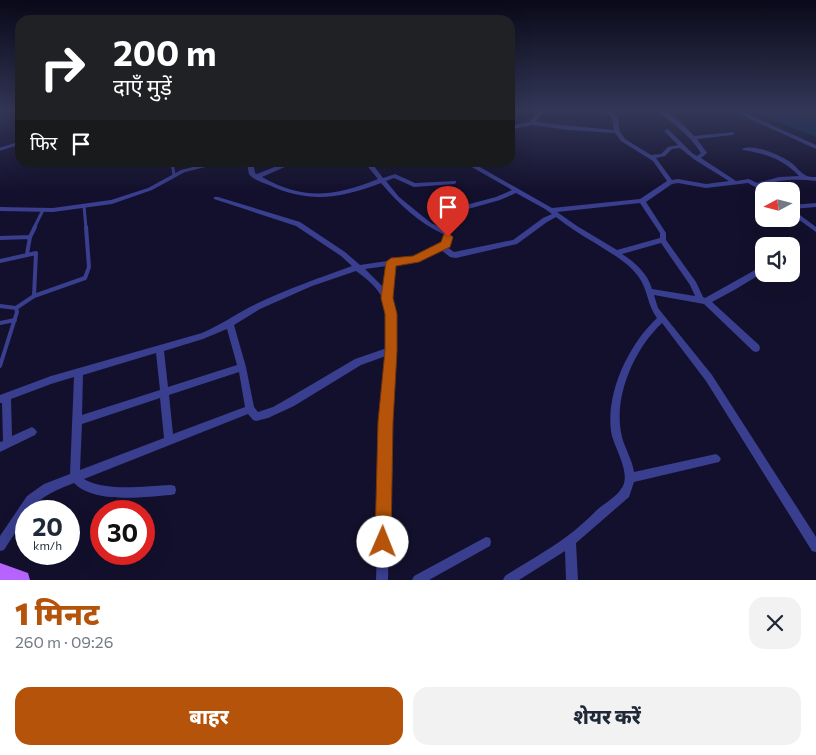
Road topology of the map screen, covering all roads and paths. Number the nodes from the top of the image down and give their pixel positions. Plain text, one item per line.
1 (621, 137) edge
2 (672, 137) edge
3 (701, 137) edge
4 (795, 137) edge
5 (694, 138) joint
6 (15, 144) edge
7 (680, 146) junction
8 (816, 146) edge
9 (0, 149) edge
10 (745, 149) dead end
11 (651, 156) junction
12 (697, 158) junction
13 (173, 167) edge
14 (197, 167) edge
15 (250, 167) edge
16 (281, 167) edge
17 (371, 167) edge
18 (475, 167) edge
19 (174, 175) junction
20 (256, 177) junction
21 (804, 178) junction
22 (816, 179) edge
23 (381, 181) junction
24 (454, 182) dead end
25 (670, 182) junction
26 (734, 182) junction
27 (766, 182) edge
28 (755, 184) edge
29 (517, 190) junction
30 (216, 198) dead end
31 (642, 201) junction
32 (816, 204) edge
33 (84, 206) junction
34 (800, 206) edge
35 (468, 207) dead end
36 (0, 209) edge
37 (43, 210) junction
38 (554, 212) junction
39 (800, 218) edge
40 (816, 230) edge
41 (30, 237) junction
42 (0, 238) edge
43 (663, 240) junction
44 (441, 246) junction
45 (616, 253) junction
46 (27, 254) junction
47 (0, 261) edge
48 (391, 262) junction
49 (356, 268) junction
50 (755, 274) edge
51 (649, 291) junction
52 (34, 296) junction
53 (387, 298) junction
54 (703, 300) junction
55 (0, 306) edge
56 (16, 308) junction
57 (662, 318) junction
58 (15, 320) junction
59 (0, 323) edge
60 (228, 323) junction
61 (756, 348) dead end
62 (160, 349) junction
63 (391, 351) junction
64 (0, 366) edge
65 (242, 368) junction
66 (79, 372) junction
67 (164, 391) junction
68 (3, 397) edge
69 (250, 410) junction
70 (77, 421) junction
71 (32, 432) dead end
72 (169, 441) junction
73 (10, 442) junction
74 (0, 448) edge
75 (716, 459) dead end
76 (74, 477) junction
77 (631, 478) junction
78 (171, 490) dead end
79 (812, 534) edge
80 (570, 541) junction
81 (486, 542) dead end
82 (0, 546) edge
83 (816, 547) edge
84 (382, 580) edge
85 (418, 580) edge
86 (509, 580) edge
87 (572, 580) edge

1 - 11 street
2 - 7 street
3 - 5 street
4 - 8 street
5 - 12 street
6 - 9 lane
7 - 11 street
7 - 12 street
10 - 21 street
11 - 25 street
12 - 26 street
13 - 19 lane
14 - 19 street
15 - 20 street
16 - 20 street
17 - 23 street
18 - 29 street
19 - 33 street
20 - 23 street
21 - 22 street
21 - 27 street
23 - 24 street
23 - 44 street
25 - 26 street
25 - 31 street
26 - 28 street
29 - 35 street
29 - 38 street
30 - 49 street
31 - 38 street
31 - 43 street
32 - 34 street
33 - 37 street
33 - 52 lane
36 - 37 street
37 - 41 lane
38 - 44 street
38 - 45 street
39 - 40 street
41 - 42 lane
41 - 46 lane
43 - 45 street
43 - 54 street
44 - 48 street
45 - 51 street
46 - 47 lane
46 - 52 lane
48 - 49 street
48 - 53 street
49 - 53 street
49 - 60 street
50 - 54 street
51 - 54 street
51 - 57 street
52 - 56 lane
53 - 63 street
54 - 61 street
55 - 56 lane
56 - 58 lane
57 - 77 street
57 - 79 street
58 - 59 lane
58 - 64 lane
60 - 62 street
60 - 65 street
62 - 66 street
62 - 67 street
63 - 69 street
63 - 84 street
65 - 67 street
65 - 69 street
66 - 68 street
66 - 70 street
67 - 70 street
67 - 72 street
68 - 73 street
69 - 72 street
70 - 76 street
71 - 73 street
72 - 76 street
73 - 74 street
75 - 77 street
76 - 78 street
76 - 82 street
77 - 80 street
79 - 83 street
80 - 86 street
80 - 87 street
81 - 85 street

